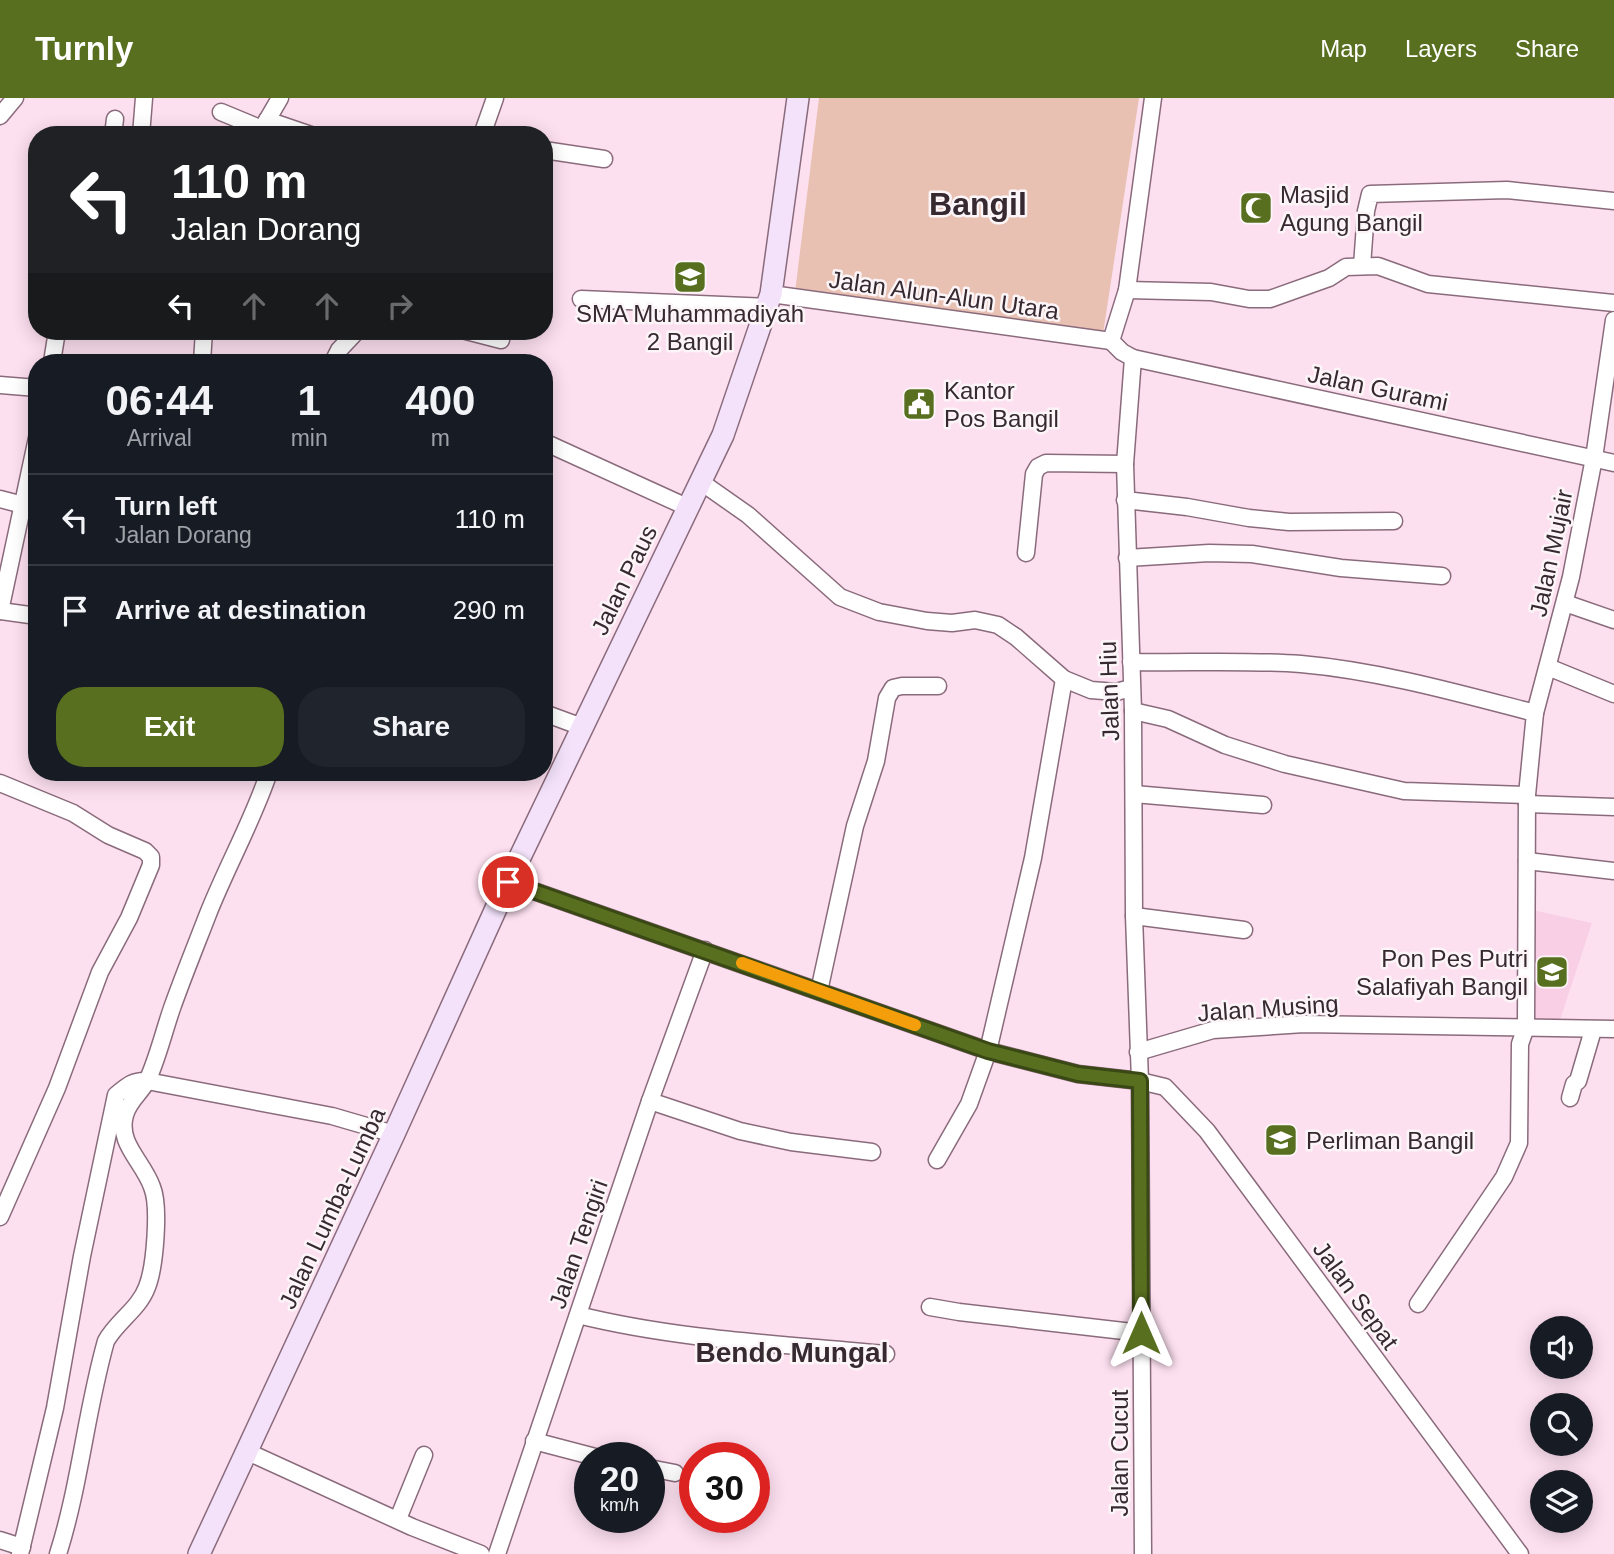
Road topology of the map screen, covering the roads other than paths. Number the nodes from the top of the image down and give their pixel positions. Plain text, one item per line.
1 (15, 98) edge
2 (144, 98) edge
3 (279, 98) edge
4 (495, 98) edge
5 (798, 98) edge
6 (1153, 98) edge
7 (221, 112) dead end
8 (0, 116) edge
9 (142, 126) edge
10 (258, 126) edge
11 (264, 126) edge
12 (490, 126) edge
13 (553, 151) edge
14 (604, 159) dead end
15 (1614, 201) edge
16 (1362, 266) junction
17 (1127, 290) junction
18 (582, 299) dead end
19 (769, 300) junction
20 (1614, 303) edge
21 (1614, 320) edge
22 (348, 340) edge
23 (1111, 341) junction
24 (337, 354) edge
25 (1133, 358) junction
26 (0, 385) edge
27 (28, 387) edge
28 (553, 446) edge
29 (1594, 458) junction
30 (1614, 463) edge
31 (1125, 464) junction
32 (28, 481) edge
33 (701, 482) junction
34 (0, 499) edge
35 (1125, 500) junction
36 (23, 505) junction
37 (689, 508) junction
38 (1394, 521) dead end
39 (1026, 553) dead end
40 (1127, 558) junction
41 (1442, 576) dead end
42 (1565, 603) junction
43 (0, 611) edge
44 (28, 615) edge
45 (1614, 620) edge
46 (1130, 662) junction
47 (1548, 667) junction
48 (1065, 679) junction
49 (938, 686) dead end
50 (1131, 688) junction
51 (1614, 694) edge
52 (1133, 711) junction
53 (1535, 713) junction
54 (553, 716) edge
55 (582, 727) junction
56 (265, 781) edge
57 (0, 783) edge
58 (1134, 794) junction
59 (1527, 800) junction
60 (1264, 805) dead end
61 (1614, 807) edge
62 (1527, 861) junction
63 (1614, 872) edge
64 (508, 882) junction
65 (1134, 916) junction
66 (1244, 930) dead end
67 (705, 950) junction
68 (819, 991) junction
69 (1526, 1027) junction
70 (1614, 1029) edge
71 (1594, 1030) junction
72 (988, 1051) junction
73 (1138, 1052) junction
74 (147, 1081) junction
75 (1140, 1081) junction
76 (1570, 1098) dead end
77 (650, 1101) junction
78 (394, 1135) junction
79 (872, 1152) dead end
80 (937, 1160) dead end
81 (1, 1215) edge
82 (1419, 1304) dead end
83 (930, 1307) dead end
84 (578, 1315) junction
85 (1141, 1333) junction
86 (886, 1354) dead end
87 (534, 1441) junction
88 (248, 1452) junction
89 (574, 1452) edge
90 (424, 1455) dead end
91 (665, 1471) edge
92 (675, 1473) dead end
93 (398, 1519) junction
94 (0, 1540) edge
95 (21, 1551) edge
96 (58, 1554) edge
97 (200, 1554) edge
98 (481, 1554) edge
99 (497, 1554) edge
100 (1143, 1554) edge
101 (1520, 1554) edge

1 - 8 street
2 - 9 street
3 - 11 street
4 - 12 street
5 - 19 main road, Jalan Paus
6 - 17 street
7 - 10 street
13 - 14 street
15 - 16 street
16 - 17 street
16 - 20 street
17 - 23 street
18 - 19 street, Jalan Alun-Alun Utara
19 - 23 street, Jalan Alun-Alun Utara
19 - 33 main road, Jalan Paus
21 - 29 street, Jalan Mujair
22 - 24 street
23 - 25 street
25 - 29 street, Jalan Gurami
25 - 31 street, Jalan Hiu
26 - 27 street
28 - 37 street
29 - 30 street, Jalan Gurami
29 - 42 street, Jalan Mujair
31 - 35 street, Jalan Hiu
31 - 39 street
32 - 36 street
33 - 37 main road, Jalan Paus
33 - 48 street
34 - 36 street
35 - 38 street
35 - 40 street, Jalan Hiu
36 - 43 street
37 - 55 main road, Jalan Paus
40 - 41 street
40 - 46 street, Jalan Hiu
42 - 45 street
42 - 47 street, Jalan Mujair
43 - 44 street
46 - 50 street, Jalan Hiu
46 - 53 street
47 - 51 street
47 - 53 street, Jalan Mujair
48 - 50 street
48 - 72 street
49 - 68 street
50 - 52 street, Jalan Hiu
52 - 58 street, Jalan Hiu
52 - 59 street
53 - 59 street, Jalan Mujair
54 - 55 street
55 - 64 main road, Jalan Paus
56 - 74 street
57 - 81 street
58 - 60 street
58 - 65 street, Jalan Hiu
59 - 61 street
59 - 62 street, Jalan Mujair
62 - 63 street
62 - 69 street, Jalan Mujair
64 - 67 street, Jalan Sepat
64 - 78 main road, Jalan Lumba-Lumba
65 - 66 street
65 - 73 street, Jalan Hiu
67 - 68 street, Jalan Sepat
67 - 77 street, Jalan Tengiri
68 - 72 street, Jalan Sepat
69 - 71 street, Jalan Musing
69 - 73 street, Jalan Musing
69 - 82 street, Jalan Mujair
70 - 71 street, Jalan Musing
71 - 76 street
72 - 75 street, Jalan Sepat
72 - 80 street
73 - 75 street, Jalan Hiu
74 - 78 street
74 - 95 street
74 - 96 street
75 - 85 street, Jalan Cucut
75 - 101 street, Jalan Sepat
77 - 79 street
77 - 84 street, Jalan Tengiri
78 - 88 main road, Jalan Lumba-Lumba
83 - 85 street
84 - 86 street
84 - 87 street, Jalan Tengiri
85 - 100 street, Jalan Cucut
87 - 89 street
87 - 99 street, Jalan Tengiri
88 - 93 street
88 - 97 main road, Jalan Lumba-Lumba
90 - 93 street
91 - 92 street
93 - 98 street
94 - 95 street

